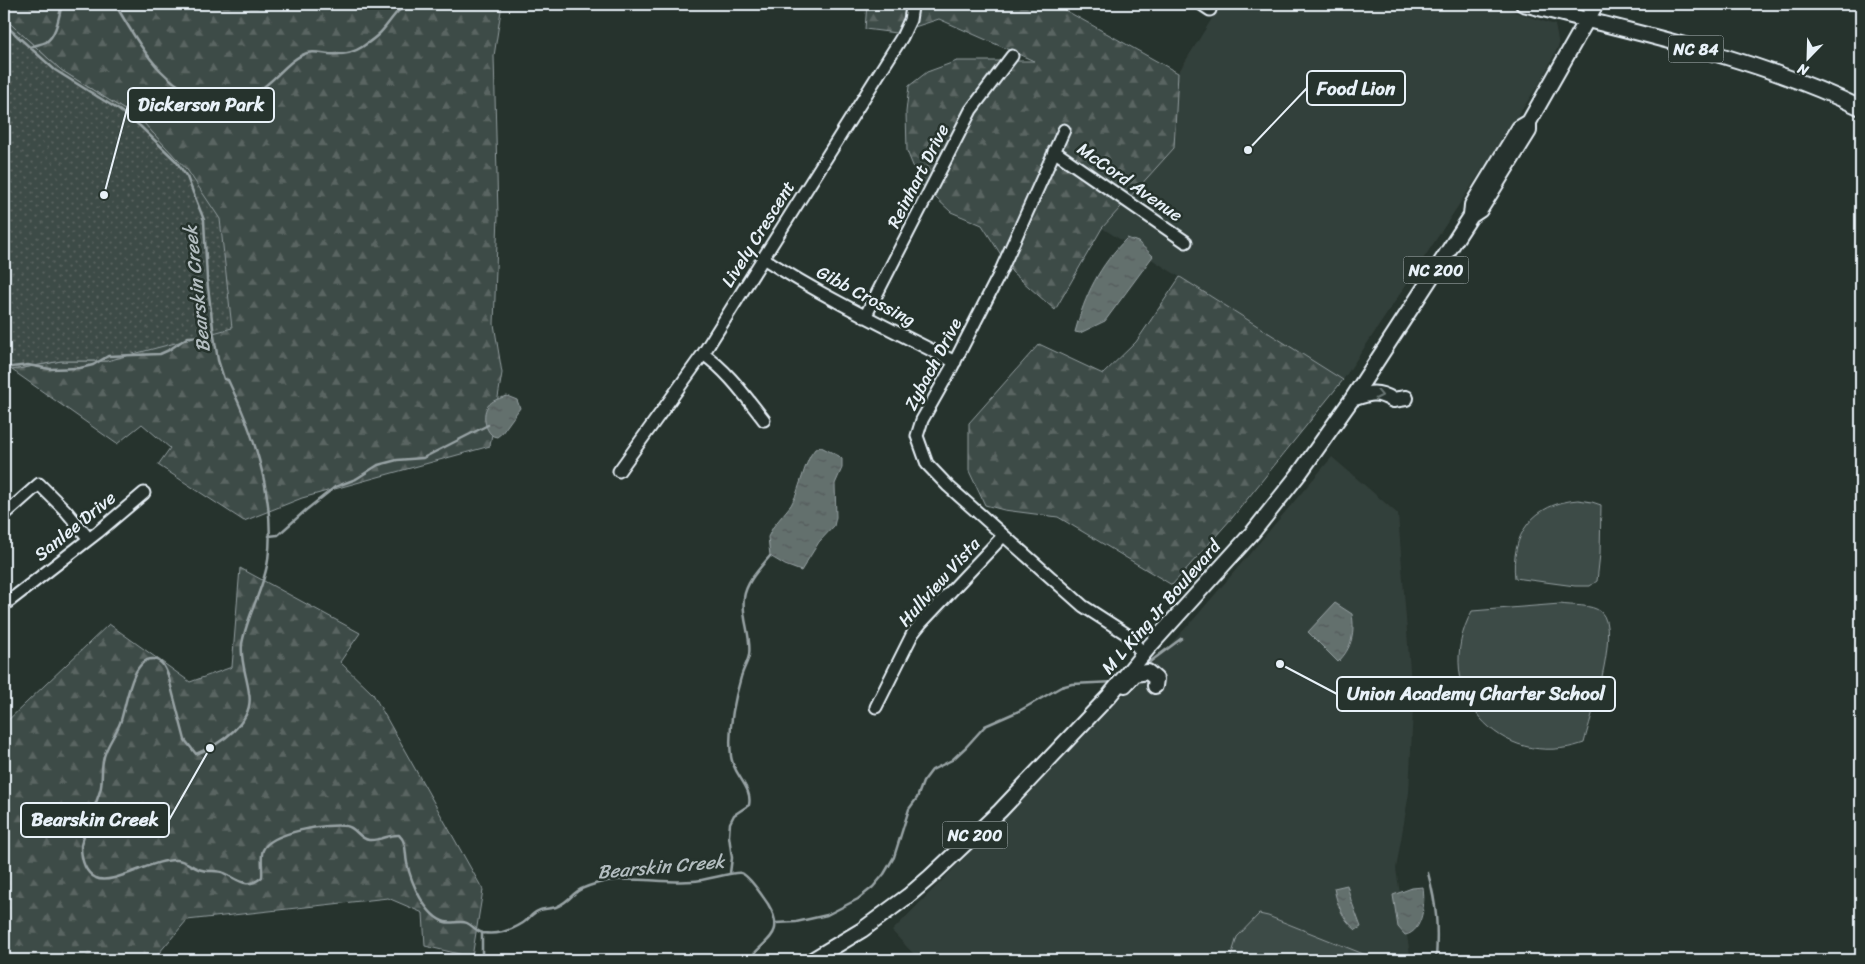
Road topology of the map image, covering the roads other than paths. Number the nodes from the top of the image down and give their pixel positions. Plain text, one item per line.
1 (1523, 4) edge
2 (1596, 4) edge
3 (912, 7) dead end
4 (1587, 20) junction
5 (1012, 56) dead end
6 (1861, 108) edge
7 (1064, 130) dead end
8 (1054, 151) junction
9 (1186, 242) dead end
10 (763, 258) junction
11 (865, 317) junction
12 (703, 354) junction
13 (955, 362) junction
14 (1406, 398) dead end
15 (1352, 399) junction
16 (764, 420) dead end
17 (619, 472) dead end
18 (144, 493) dead end
19 (4, 515) edge
20 (1004, 536) junction
21 (89, 539) junction
22 (4, 605) edge
23 (1143, 654) junction
24 (1155, 686) dead end
25 (876, 707) dead end
26 (1000, 811) junction
27 (818, 957) edge

1 - 4 main road
2 - 4 main road, M L King Jr Boulevard / NC 200
3 - 10 street, Lively Crescent
4 - 6 main road, NC 84
4 - 15 main road, M L King Jr Boulevard / NC 200
5 - 11 street, Reinhart Drive
7 - 8 street, Zybach Drive
8 - 9 street, McCord Avenue
8 - 13 street, Zybach Drive
10 - 11 street, Gibb Crossing
10 - 12 street, Lively Crescent
11 - 13 street, Gibb Crossing
12 - 16 street
12 - 17 street, Lively Crescent
13 - 20 street, Zybach Drive
15 -> 14 main road
15 - 23 main road, M L King Jr Boulevard / NC 200
18 - 21 street, Sanlee Drive
19 - 21 street
20 - 23 street, Zybach Drive
20 - 25 street, Hullview Vista
21 - 22 street, Sanlee Drive
23 - 26 main road, M L King Jr Boulevard / NC 200
24 - 26 main road
26 - 27 main road, M L King Jr Boulevard / NC 200

